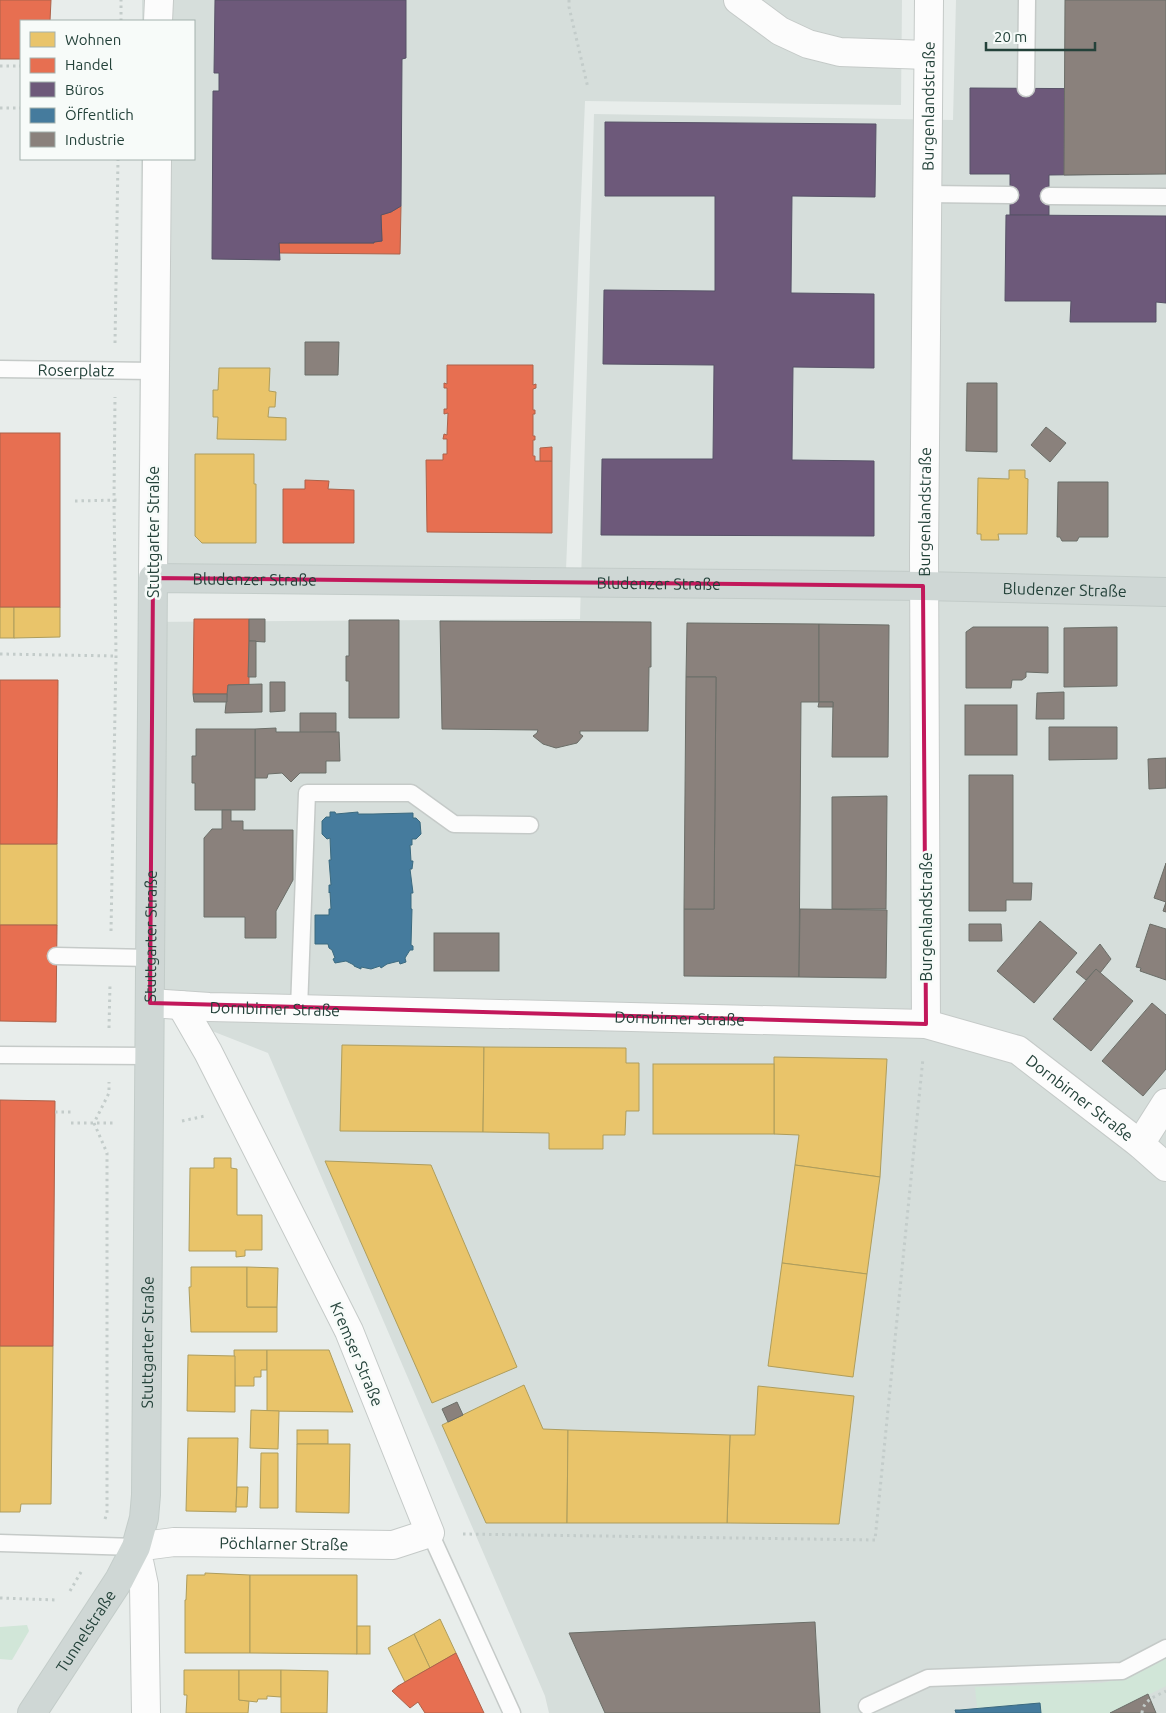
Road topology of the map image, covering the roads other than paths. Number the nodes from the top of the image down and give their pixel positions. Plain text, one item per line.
1 (159, 0) edge
2 (738, 0) edge
3 (929, 0) edge
4 (1027, 0) edge
5 (158, 20) edge
6 (928, 55) junction
7 (1026, 88) dead end
8 (157, 160) edge
9 (927, 194) junction
10 (1010, 195) dead end
11 (1049, 196) dead end
12 (1166, 197) edge
13 (0, 369) edge
14 (154, 372) junction
15 (153, 578) junction
16 (924, 586) junction
17 (1166, 592) edge
18 (530, 826) dead end
19 (56, 956) dead end
20 (150, 958) junction
21 (150, 1003) junction
22 (181, 1005) junction
23 (299, 1009) junction
24 (926, 1024) junction
25 (0, 1055) edge
26 (149, 1056) junction
27 (1166, 1103) edge
28 (1140, 1144) junction
29 (1166, 1167) edge
30 (430, 1533) junction
31 (0, 1543) edge
32 (136, 1547) junction
33 (1166, 1648) edge
34 (867, 1706) dead end
35 (32, 1713) edge
36 (146, 1713) edge
37 (512, 1713) edge

1 - 5 street
2 - 6 street
3 - 6 street, Burgenlandstraße
4 - 7 lane
6 - 9 street, Burgenlandstraße
8 - 14 street, Stuttgarter Straße
9 - 10 lane
9 - 16 street, Burgenlandstraße
11 - 12 lane
13 - 14 lane, Roserplatz
14 - 15 street, Stuttgarter Straße
15 - 16 main road, Bludenzer Straße
15 - 20 main road, Stuttgarter Straße
16 - 17 main road, Bludenzer Straße
16 - 24 street, Burgenlandstraße
18 - 23 lane
19 - 20 lane
20 - 21 main road, Stuttgarter Straße
21 - 22 street, Dornbirner Straße
21 - 26 main road, Stuttgarter Straße
22 - 23 street, Dornbirner Straße
22 - 30 street, Kremser Straße
23 - 24 street, Dornbirner Straße
24 - 28 street, Dornbirner Straße
25 - 26 lane
26 - 32 main road, Stuttgarter Straße
27 - 28 street
28 - 29 street, Dornbirner Straße
30 - 32 street, Pöchlarner Straße
30 - 37 lane, Kremser Straße
31 - 32 lane
32 - 35 main road, Tunnelstraße
32 - 36 street, Stuttgarter Straße
33 - 34 lane

